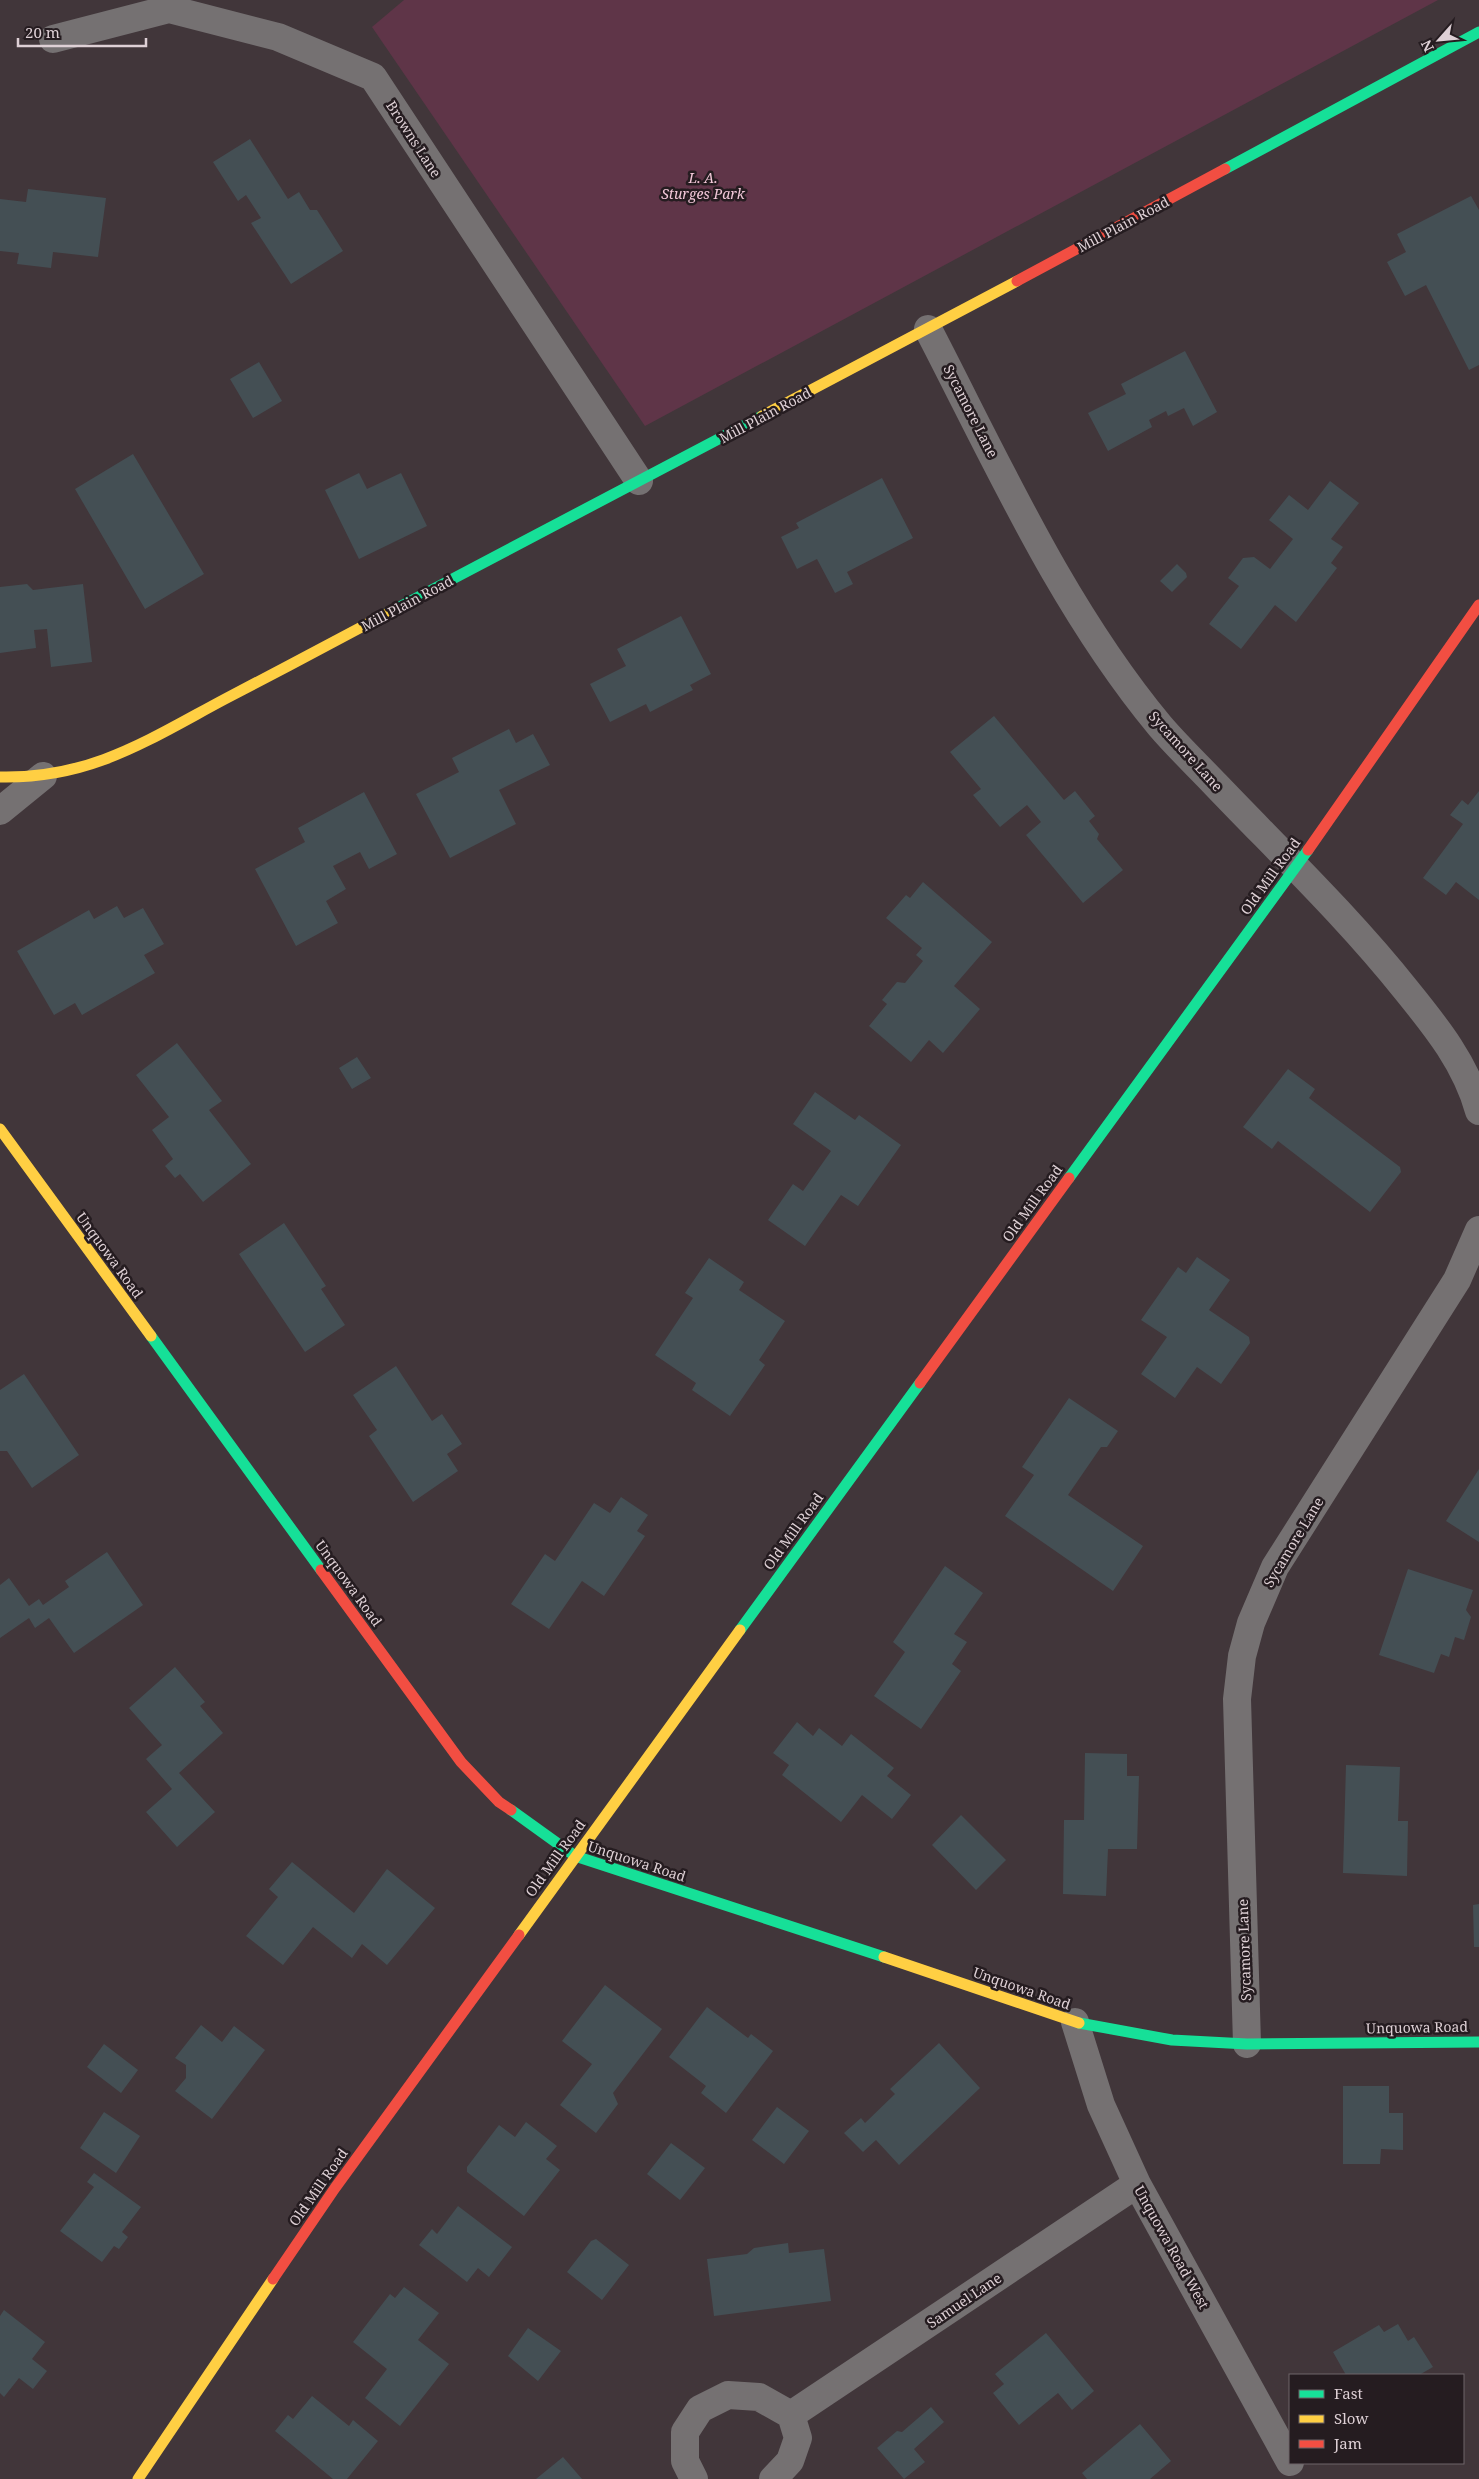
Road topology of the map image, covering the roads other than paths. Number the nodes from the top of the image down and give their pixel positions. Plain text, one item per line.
1 (1479, 32) edge
2 (53, 39) dead end
3 (928, 329) junction
4 (639, 481) junction
5 (1479, 605) edge
6 (43, 776) junction
7 (0, 777) edge
8 (0, 810) edge
9 (1295, 868) junction
10 (1479, 1110) edge
11 (0, 1129) edge
12 (1479, 1230) edge
13 (575, 1856) junction
14 (1075, 2022) junction
15 (1479, 2042) edge
16 (1247, 2044) junction
17 (1137, 2184) junction
18 (791, 2415) junction
19 (1289, 2461) edge
20 (1291, 2464) edge
21 (138, 2479) edge
22 (694, 2479) edge
23 (773, 2479) edge
24 (1299, 2479) edge

1 - 3 street, Mill Plain Road
2 - 4 street, Browns Lane
3 - 4 street, Mill Plain Road
3 - 9 street, Sycamore Lane
4 - 6 street, Mill Plain Road
5 - 9 street, Old Mill Road
6 - 7 street, Mill Plain Road
6 - 8 street
9 - 10 street, Sycamore Lane
9 - 13 street, Old Mill Road
11 - 13 street, Unquowa Road
12 - 16 street, Sycamore Lane
13 - 14 street, Unquowa Road
13 - 21 street, Old Mill Road
14 - 16 street, Unquowa Road
14 - 17 street, Unquowa Road West
15 - 16 street, Unquowa Road
17 - 18 street, Samuel Lane
17 - 19 street, Unquowa Road West
18 - 22 street
18 - 23 street
20 - 24 street, Unquowa Road West

